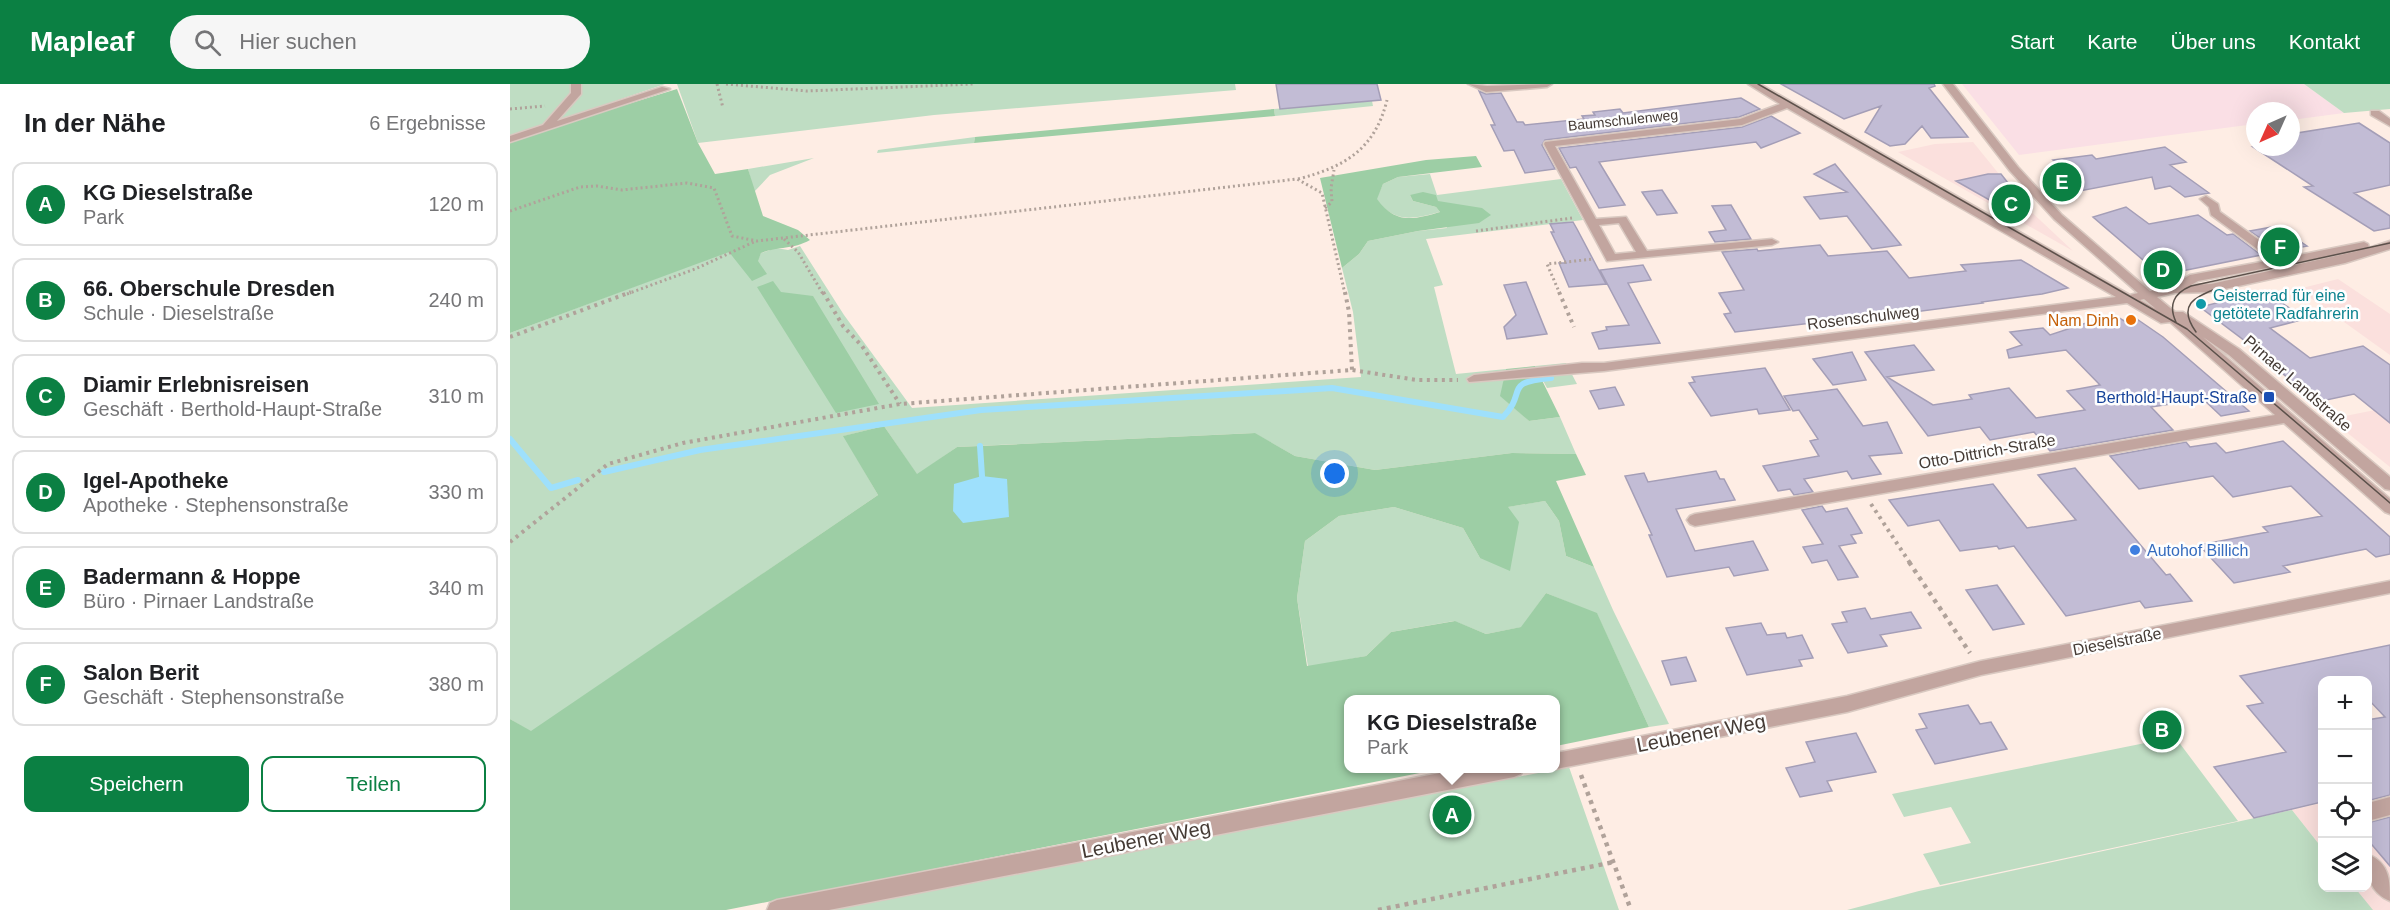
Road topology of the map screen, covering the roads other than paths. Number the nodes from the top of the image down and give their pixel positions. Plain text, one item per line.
1 (576, 84) edge
2 (1473, 84) edge
3 (1547, 84) edge
4 (1754, 84) edge
5 (1948, 84) edge
6 (665, 89) dead end
7 (1788, 104) junction
8 (2375, 113) dead end
9 (2390, 123) edge
10 (548, 128) junction
11 (510, 139) edge
12 (2206, 199) dead end
13 (1590, 220) junction
14 (1772, 242) dead end
15 (2390, 245) edge
16 (1644, 255) junction
17 (2281, 261) junction
18 (2175, 289) junction
19 (2148, 296) junction
20 (2130, 299) junction
21 (2193, 337) junction
22 (1474, 379) road end
23 (2286, 418) junction
24 (2390, 485) edge
25 (2390, 508) edge
26 (1695, 520) dead end
27 (2390, 588) edge
28 (1847, 704) joint
29 (1560, 760) edge
30 (1488, 773) edge
31 (2390, 806) edge
32 (2372, 811) edge
33 (2372, 870) edge
34 (2390, 891) edge
35 (777, 910) edge

1 - 10 street
2 - 3 street
4 - 7 street
5 - 19 street, Pirnaer Landstraße
6 - 10 street
7 - 13 street, Baumschulenweg
7 - 20 street
8 - 9 street
10 - 11 street
12 - 17 street
13 - 16 street
13 - 16 street, Baumschulenweg
14 - 16 street, Baumschulenweg
15 - 17 street
15 - 18 street
17 - 18 street
18 - 19 street, Rosenschulweg
19 - 20 street, Rosenschulweg
19 - 21 street, Pirnaer Landstraße
19 - 24 street, Pirnaer Landstraße
20 - 21 street
20 - 22 street, Rosenschulweg
21 - 23 street, Pirnaer Landstraße
23 - 25 street, Pirnaer Landstraße
23 - 26 street, Otto-Dittrich-Straße
27 - 28 street, Dieselstraße
28 - 29 street, Leubener Weg
30 - 35 street, Leubener Weg
31 - 32 street
33 - 34 street

